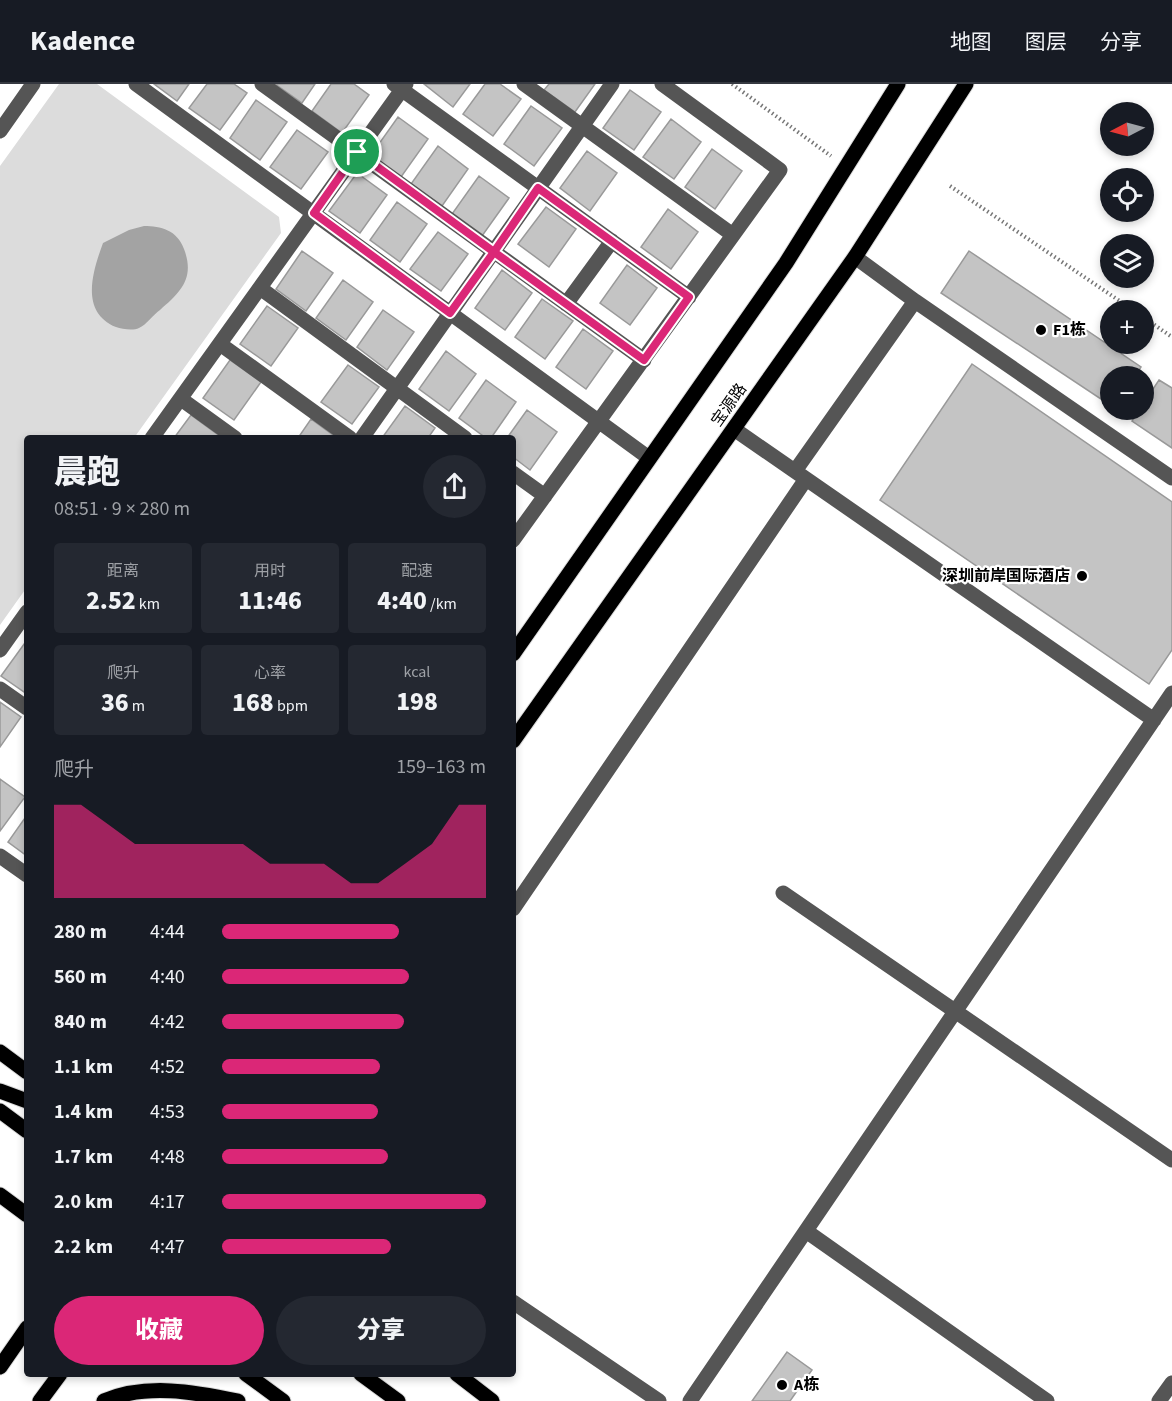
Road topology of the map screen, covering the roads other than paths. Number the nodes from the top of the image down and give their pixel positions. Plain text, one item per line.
1 (33, 84) edge
2 (136, 84) edge
3 (262, 84) edge
4 (524, 84) edge
5 (612, 84) edge
6 (662, 84) edge
7 (898, 84) edge
8 (966, 84) edge
9 (401, 86) edge
10 (583, 126) junction
11 (0, 131) edge
12 (357, 152) junction
13 (538, 188) junction
14 (314, 213) junction
15 (733, 235) junction
16 (612, 241) junction
17 (494, 252) junction
18 (855, 257) junction
19 (260, 288) junction
20 (689, 297) junction
21 (915, 301) junction
22 (566, 304) junction
23 (450, 313) junction
24 (220, 344) junction
25 (644, 360) junction
26 (397, 388) junction
27 (180, 399) junction
28 (599, 421) junction
29 (734, 429) junction
30 (154, 435) edge
31 (230, 435) edge
32 (346, 435) edge
33 (364, 435) edge
34 (461, 435) edge
35 (650, 458) junction
36 (516, 475) edge
37 (801, 475) junction
38 (1172, 478) edge
39 (545, 496) junction
40 (516, 536) edge
41 (24, 620) edge
42 (0, 650) edge
43 (516, 650) edge
44 (0, 688) edge
45 (1172, 693) edge
46 (24, 706) edge
47 (1154, 720) junction
48 (516, 737) edge
49 (0, 856) edge
50 (24, 873) edge
51 (783, 893) dead end
52 (516, 904) edge
53 (955, 1011) junction
54 (0, 1052) edge
55 (24, 1070) edge
56 (0, 1090) edge
57 (24, 1100) edge
58 (0, 1111) edge
59 (24, 1129) edge
60 (1172, 1160) edge
61 (0, 1195) edge
62 (24, 1213) edge
63 (806, 1231) junction
64 (516, 1304) edge
65 (24, 1332) edge
66 (0, 1366) edge
67 (58, 1377) edge
68 (250, 1377) edge
69 (365, 1377) edge
70 (461, 1377) edge
71 (1172, 1383) edge
72 (183, 1390) junction
73 (40, 1401) edge
74 (104, 1401) edge
75 (198, 1401) edge
76 (238, 1401) edge
77 (283, 1401) edge
78 (398, 1401) edge
79 (492, 1401) edge
80 (659, 1401) edge
81 (690, 1401) edge
82 (1047, 1401) edge
83 (1159, 1401) edge

1 - 11 street
2 - 14 street
3 - 12 street
4 - 10 street
5 - 10 street
6 - 15 street
7 - 35 main road
8 - 18 main road, 宝源路
9 - 12 street
9 - 13 street
10 - 13 street
10 - 15 street
12 - 14 street
12 - 17 street
13 - 16 street
13 - 17 street
14 - 19 street
14 - 23 street
15 - 20 street
16 - 20 street
16 - 22 street
17 - 22 street
17 - 23 street
18 - 21 street
18 - 29 main road, 宝源路
19 - 24 street
19 - 26 street
20 - 25 street
21 - 37 street
21 - 38 street
22 - 25 street
23 - 26 street
23 - 28 street
24 - 27 street
24 - 32 street
25 - 28 street
26 - 33 street
26 - 34 street
27 - 30 street
27 - 31 street
28 - 35 street
28 - 39 street
29 - 37 street
29 - 48 main road, 宝源路
35 - 43 main road
36 - 39 street
37 - 47 street
37 - 52 street
39 - 40 street
41 - 42 street
44 - 46 street
45 - 47 street
47 - 53 street
49 - 50 street
51 - 53 street
53 - 60 street
53 - 63 street
54 - 55 main road
56 - 57 main road
58 - 59 main road
61 - 62 main road
63 - 81 street
63 - 82 street
64 - 80 street
65 - 66 main road
67 - 73 main road
68 - 77 main road
69 - 78 main road
70 - 79 main road
71 - 83 street
72 - 74 main road
72 - 75 main road
72 - 76 main road

